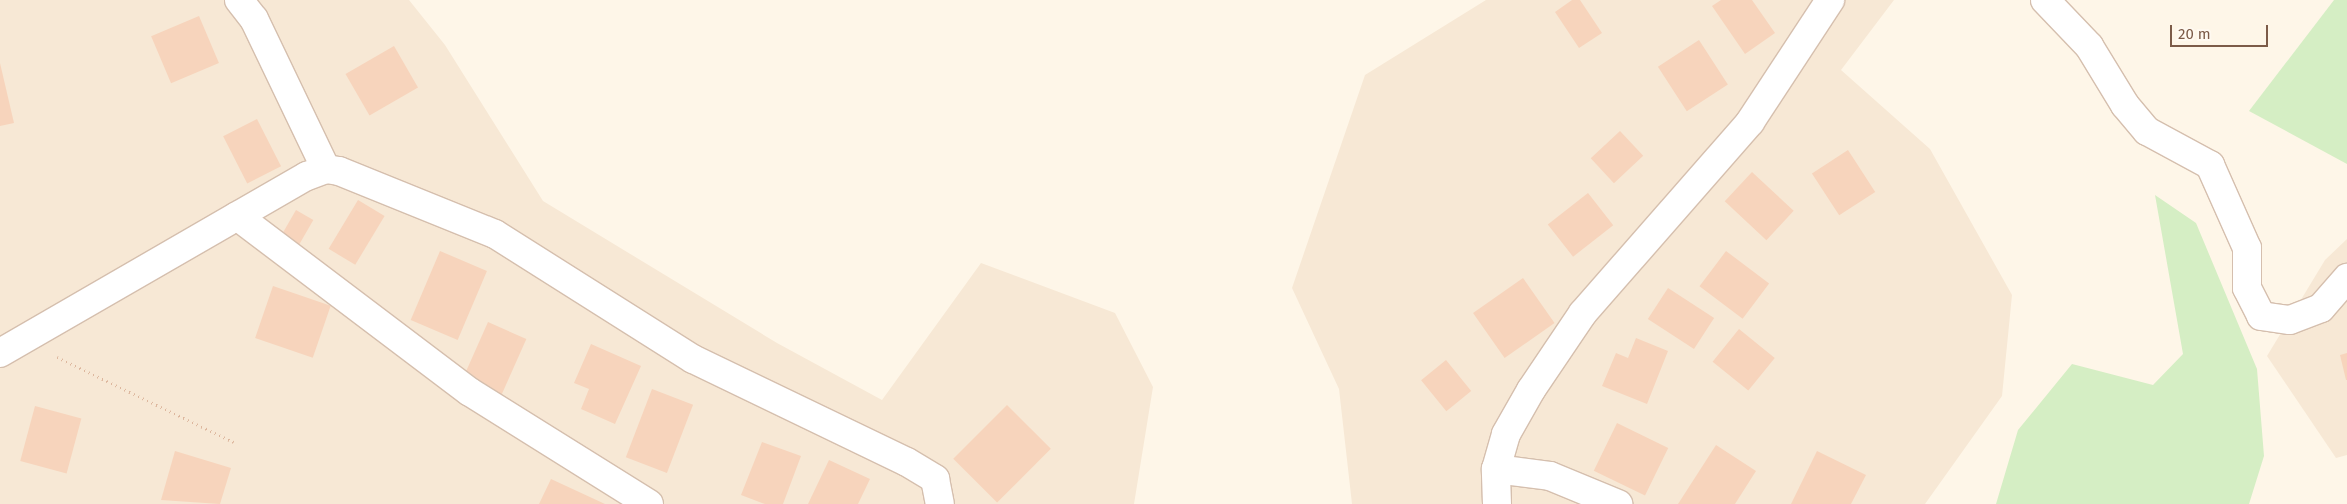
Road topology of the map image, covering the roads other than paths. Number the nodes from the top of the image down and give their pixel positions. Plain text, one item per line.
1 (239, 0) edge
2 (1830, 0) edge
3 (2046, 0) edge
4 (326, 169) junction
5 (238, 216) junction
6 (2347, 278) edge
7 (12, 347) edge
8 (1496, 469) junction
9 (649, 504) edge
10 (940, 504) edge
11 (1497, 504) edge
12 (1618, 504) edge

1 - 4 street
2 - 8 street
3 - 6 street
4 - 5 street
4 - 10 street
5 - 7 street
5 - 9 street
8 - 11 street
8 - 12 street

